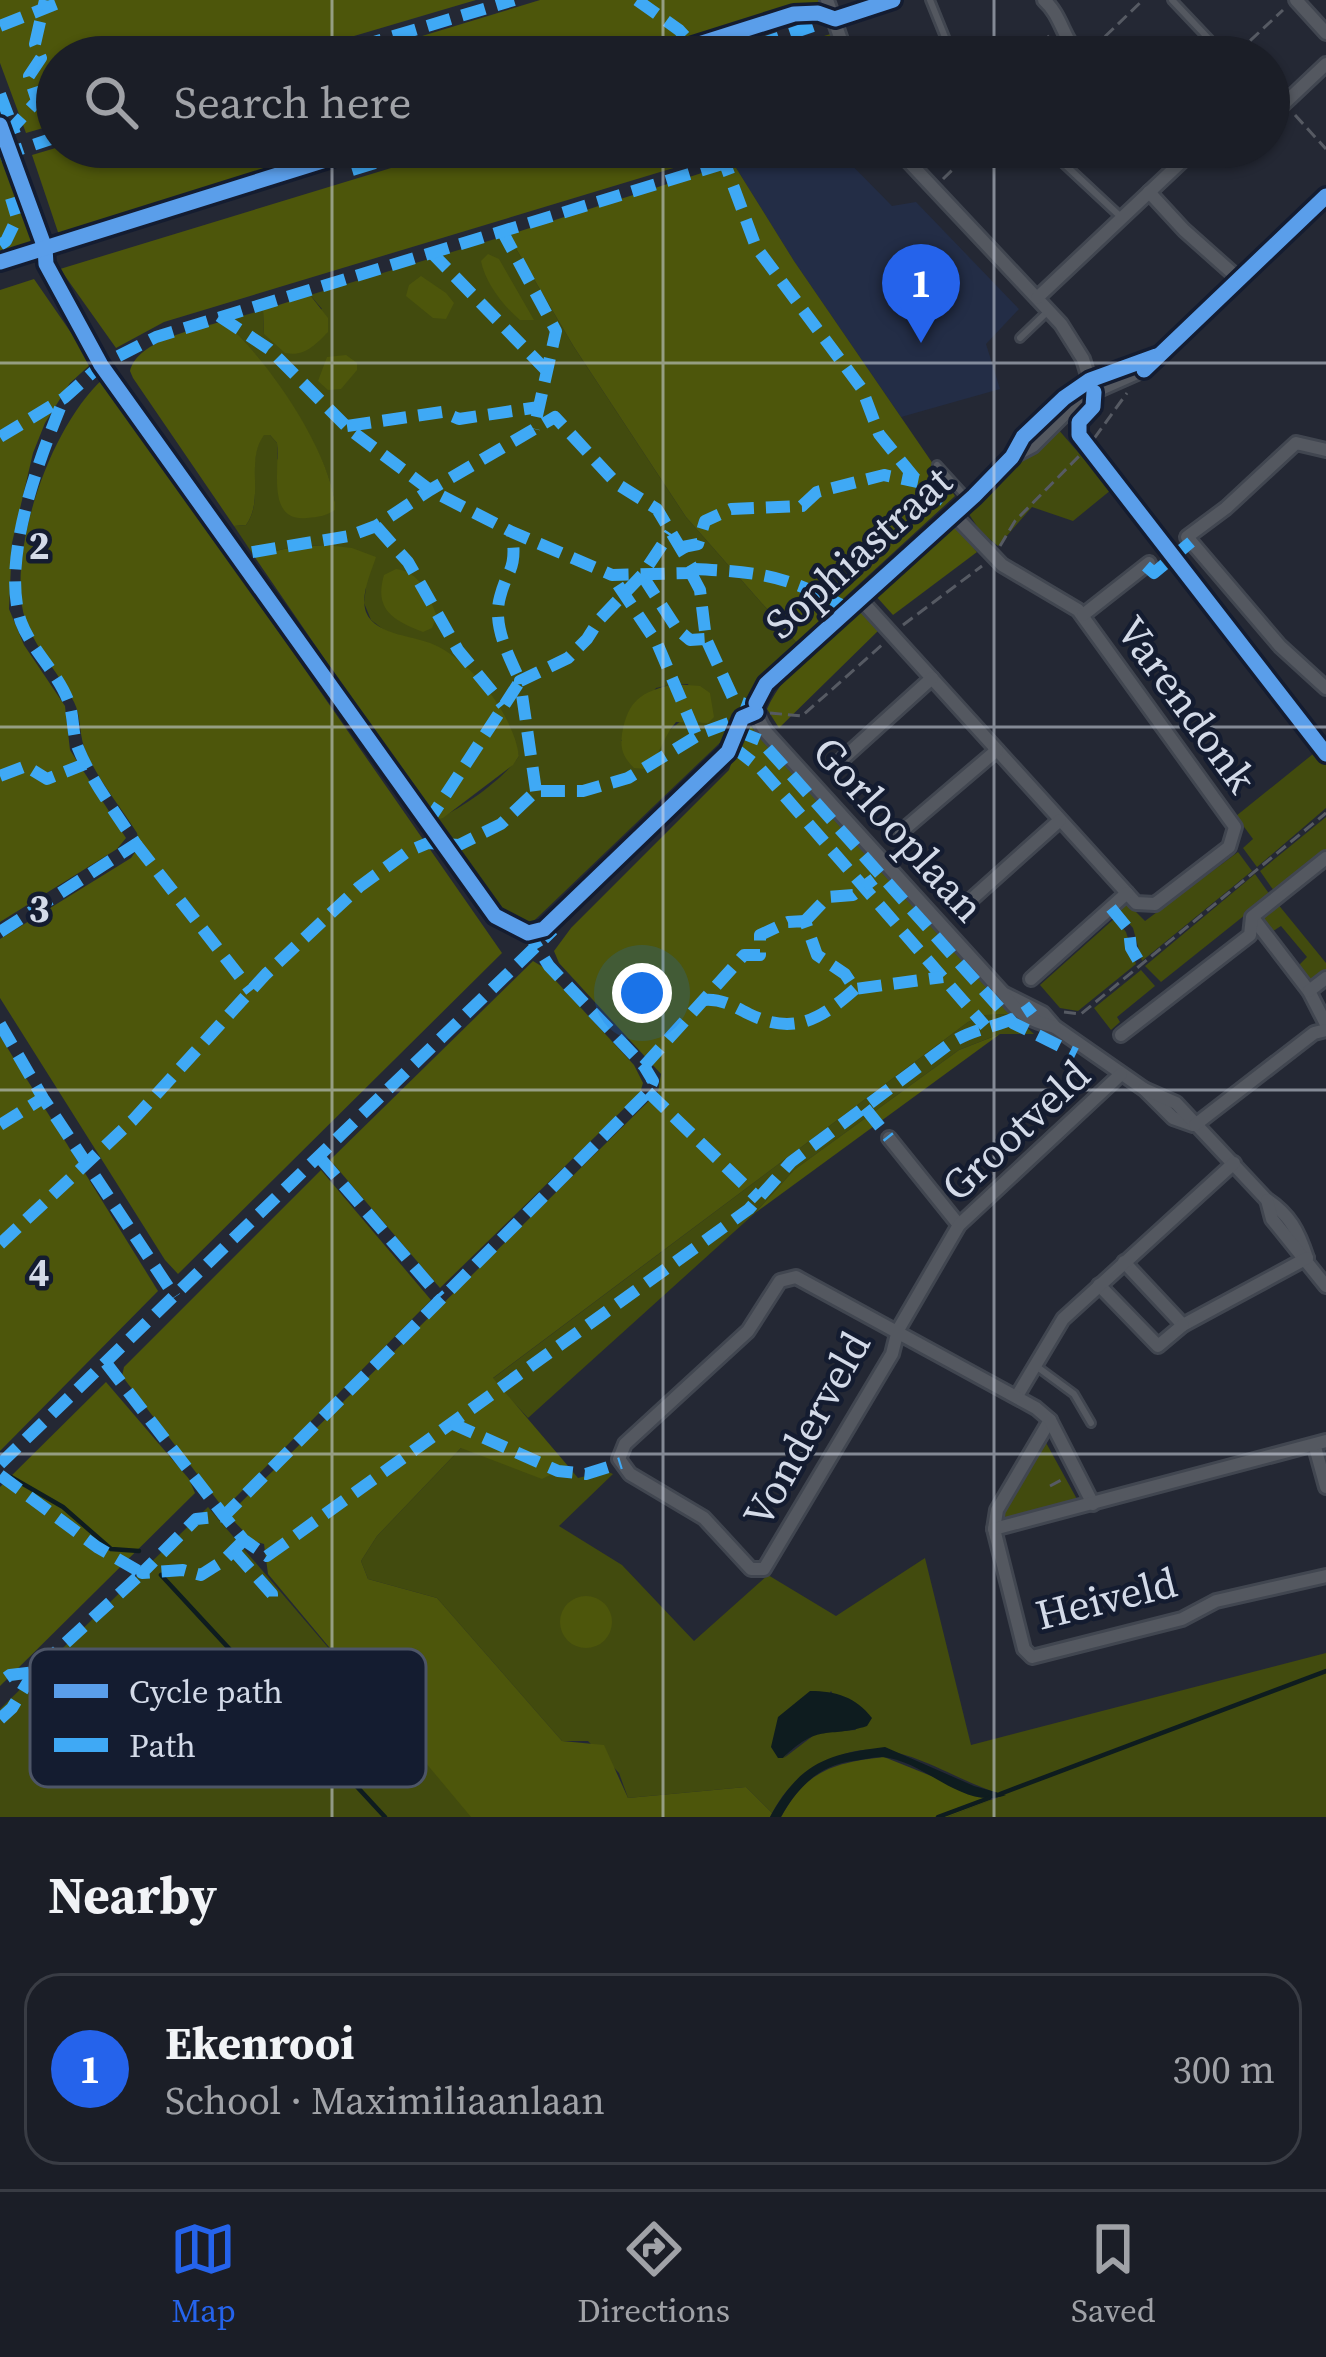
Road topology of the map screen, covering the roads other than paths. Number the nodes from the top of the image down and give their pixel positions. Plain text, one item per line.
1 (827, 0) edge
2 (893, 0) edge
3 (930, 0) edge
4 (1044, 0) edge
5 (1172, 0) edge
6 (1294, 0) edge
7 (835, 19) junction
8 (1326, 33) edge
9 (840, 36) edge
10 (945, 36) edge
11 (1063, 36) edge
12 (1207, 36) edge
13 (1326, 64) edge
14 (1290, 99) edge
15 (914, 168) edge
16 (1068, 168) edge
17 (1175, 168) edge
18 (1150, 192) junction
19 (1326, 196) edge
20 (1122, 218) junction
21 (1239, 278) junction
22 (1037, 298) junction
23 (1049, 311) junction
24 (1020, 338) dead end
25 (1092, 386) junction
26 (1326, 450) edge
27 (1326, 460) edge
28 (938, 465) dead end
29 (969, 500) junction
30 (954, 515) junction
31 (1149, 563) dead end
32 (860, 599) junction
33 (1083, 615) junction
34 (932, 678) junction
35 (1326, 688) edge
36 (756, 708) joint
37 (997, 750) junction
38 (836, 765) dead end
39 (1060, 820) junction
40 (901, 832) dead end
41 (1326, 858) edge
42 (1127, 893) junction
43 (964, 906) dead end
44 (1252, 917) junction
45 (1326, 978) edge
46 (1031, 980) dead end
47 (1309, 991) junction
48 (1326, 1027) edge
49 (1121, 1034) dead end
50 (1121, 1074) junction
51 (1195, 1125) junction
52 (889, 1138) dead end
53 (1234, 1163) junction
54 (959, 1225) junction
55 (1307, 1258) junction
56 (1124, 1262) junction
57 (1099, 1285) junction
58 (1326, 1286) edge
59 (1183, 1325) junction
60 (898, 1330) junction
61 (1036, 1366) junction
62 (1017, 1396) junction
63 (1050, 1420) junction
64 (1091, 1424) dead end
65 (1320, 1444) edge
66 (1326, 1487) edge
67 (1094, 1504) junction
68 (994, 1529) junction
69 (1326, 1576) edge

1 - 7 street
2 - 7 street
3 - 10 lane
4 - 11 street
5 - 12 lane
6 - 8 street
7 - 9 street
13 - 14 street
15 - 22 street
16 - 20 lane
17 - 18 street
18 - 20 street
18 - 21 street
19 - 21 street, Sophiastraat
20 - 22 street
21 - 25 street, Sophiastraat
22 - 23 street
23 - 24 lane
23 - 25 street
25 - 29 street, Sophiastraat
26 - 27 street
26 - 35 street
28 - 29 lane
29 - 30 street, Sophiastraat
30 - 32 street, Sophiastraat
30 - 33 street, Varendonk
31 - 33 street, Varendonk
32 - 34 street
32 - 36 street, Sophiastraat
33 - 42 street, Varendonk
34 - 37 street
34 - 38 street
36 - 50 street, Gorlooplaan
37 - 39 street
37 - 40 street
39 - 42 street
39 - 43 street
41 - 44 street
42 - 46 street
44 - 47 street
44 - 49 street
45 - 47 street
47 - 48 street
48 - 51 street
50 - 51 street, Gorlooplaan
50 - 54 street, Grootveld
51 - 53 street, Gorlooplaan
52 - 54 street
53 - 55 street, Gorlooplaan
53 - 56 street
54 - 60 street, Grootveld
55 - 58 street, Gorlooplaan
55 - 59 street
56 - 57 street
56 - 59 street
57 - 59 street
57 - 61 street
60 - 60 street, Vonderveld
60 - 62 street
61 - 62 street
61 - 64 lane
62 - 63 street
63 - 67 street
63 - 68 street
65 - 66 street
65 - 67 street
67 - 68 street
68 - 69 street, Heiveld

